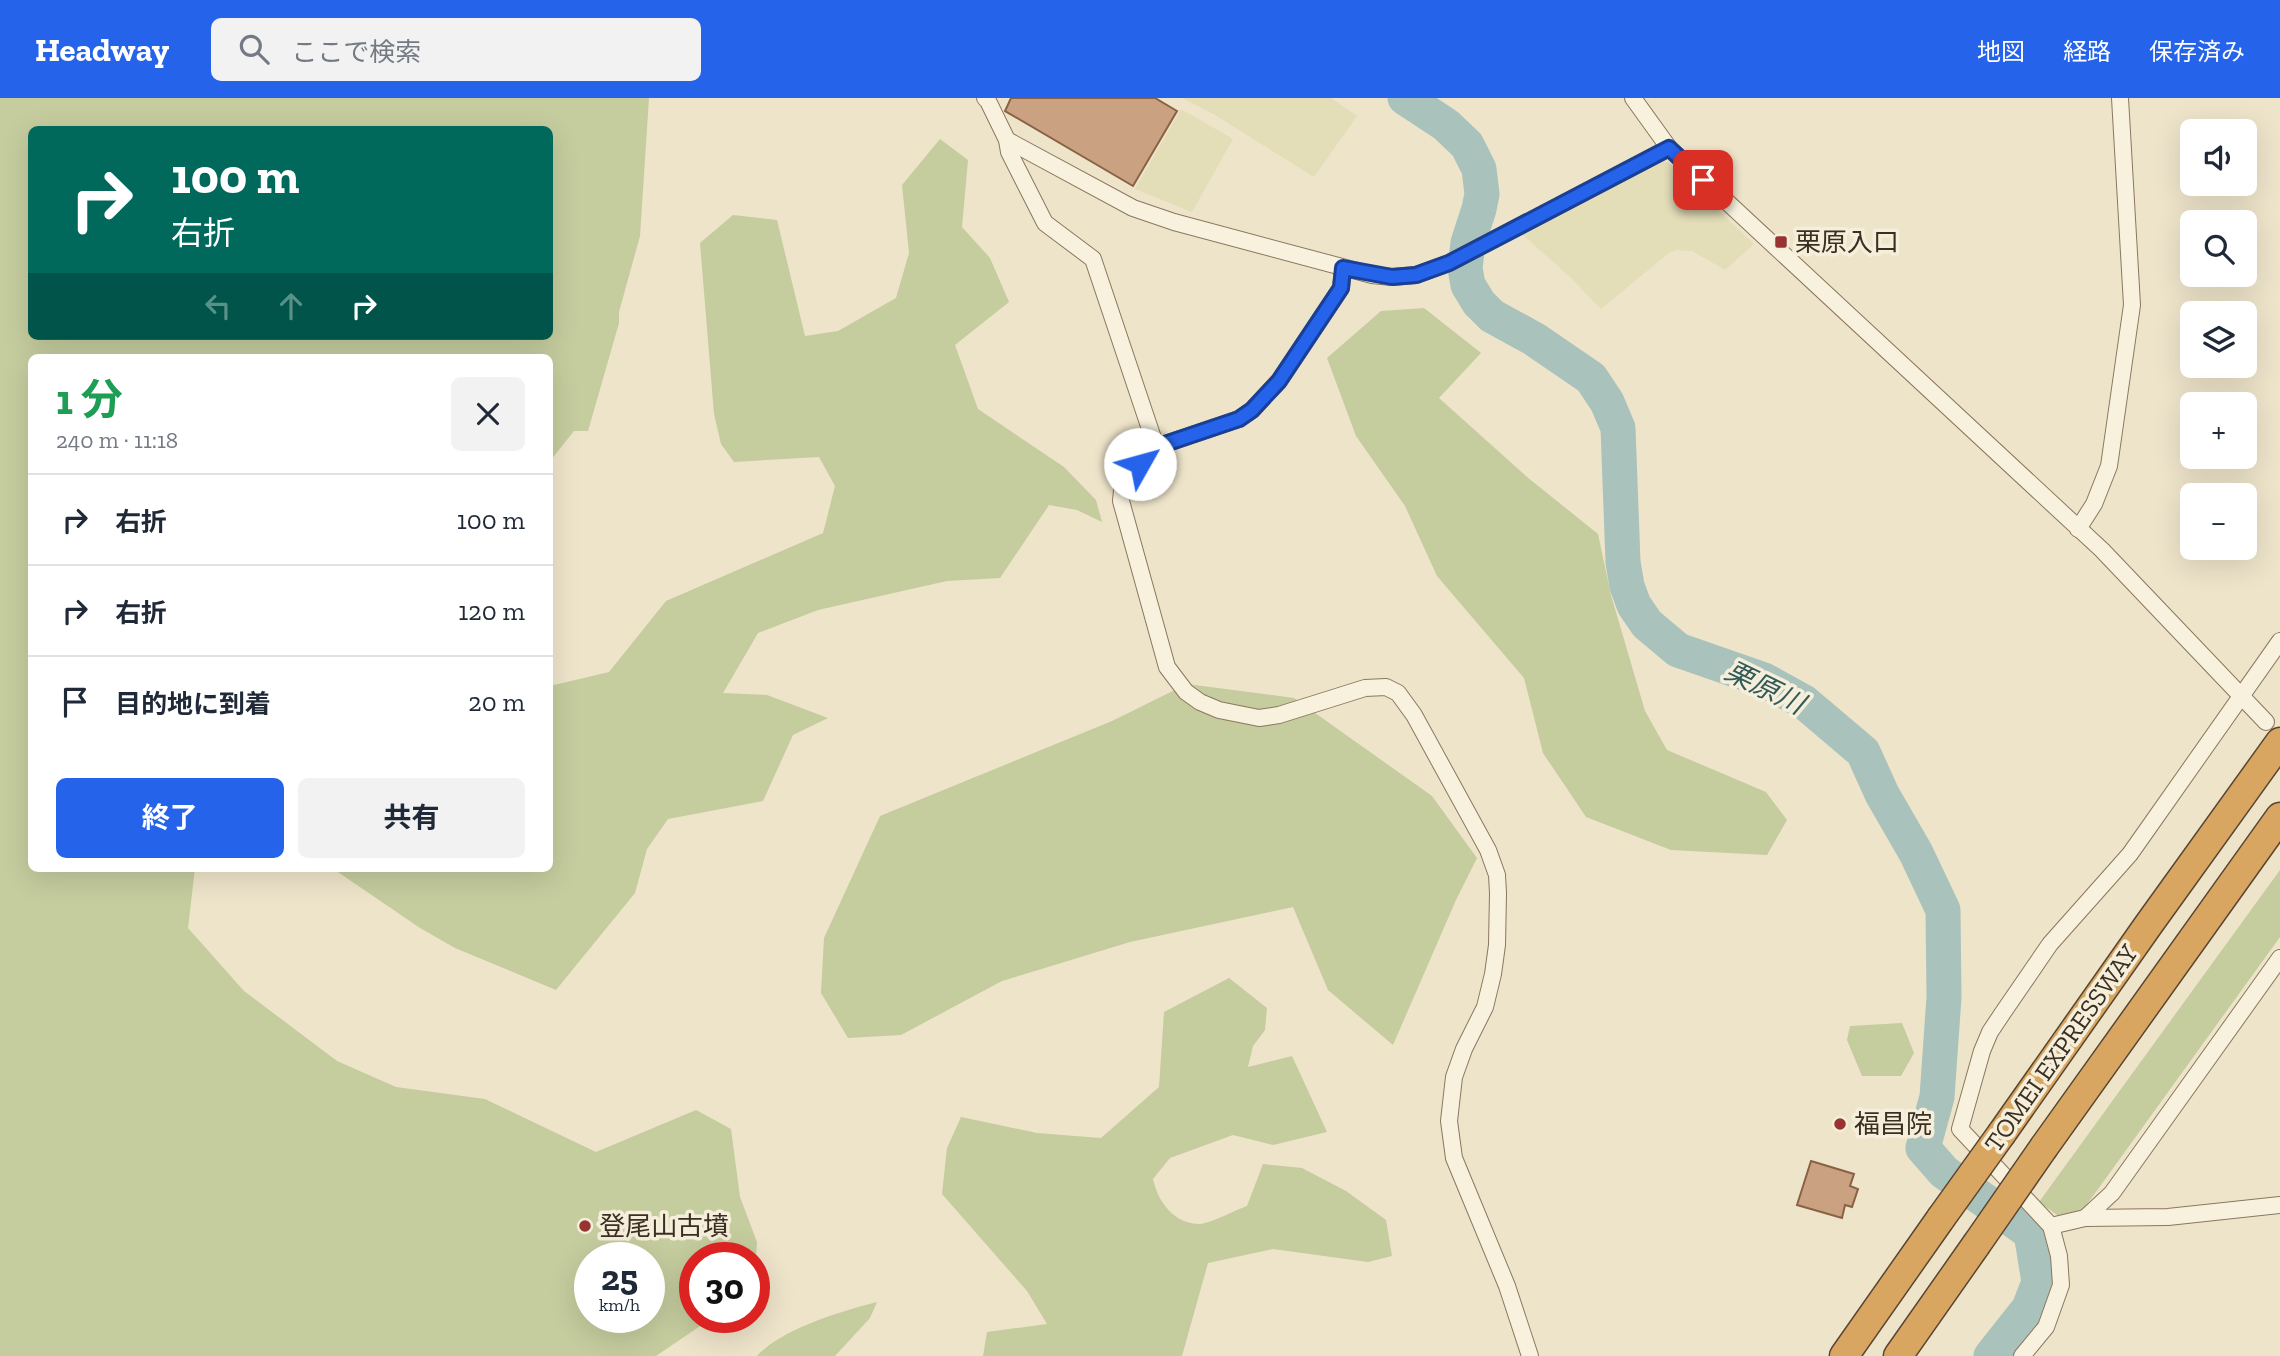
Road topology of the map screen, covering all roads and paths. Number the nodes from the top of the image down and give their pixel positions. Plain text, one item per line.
1 (985, 98) edge
2 (1633, 98) edge
3 (2120, 98) edge
4 (1007, 140) junction
5 (1669, 148) junction
6 (1343, 268) junction
7 (1156, 447) junction
8 (2078, 529) junction
9 (2280, 641) edge
10 (2242, 696) junction
11 (2273, 732) edge
12 (2280, 817) edge
13 (2280, 958) edge
14 (2280, 1205) edge
15 (2085, 1218) junction
16 (2051, 1226) junction
17 (1530, 1356) edge
18 (1844, 1356) edge
19 (1898, 1356) edge
20 (2022, 1356) edge

1 - 4 street
2 - 5 street
3 - 8 street
4 - 6 street
4 - 7 street
5 - 6 street
5 - 8 street
6 - 7 street
7 - 17 street
8 - 10 street
9 - 10 street
10 - 11 street
10 - 16 street
11 - 18 highway, TOMEI EXPRESSWAY, bridge
12 - 19 highway, TOMEI EXPRESSWAY, bridge
13 - 15 street
14 - 15 street
15 - 16 street
16 - 20 street

